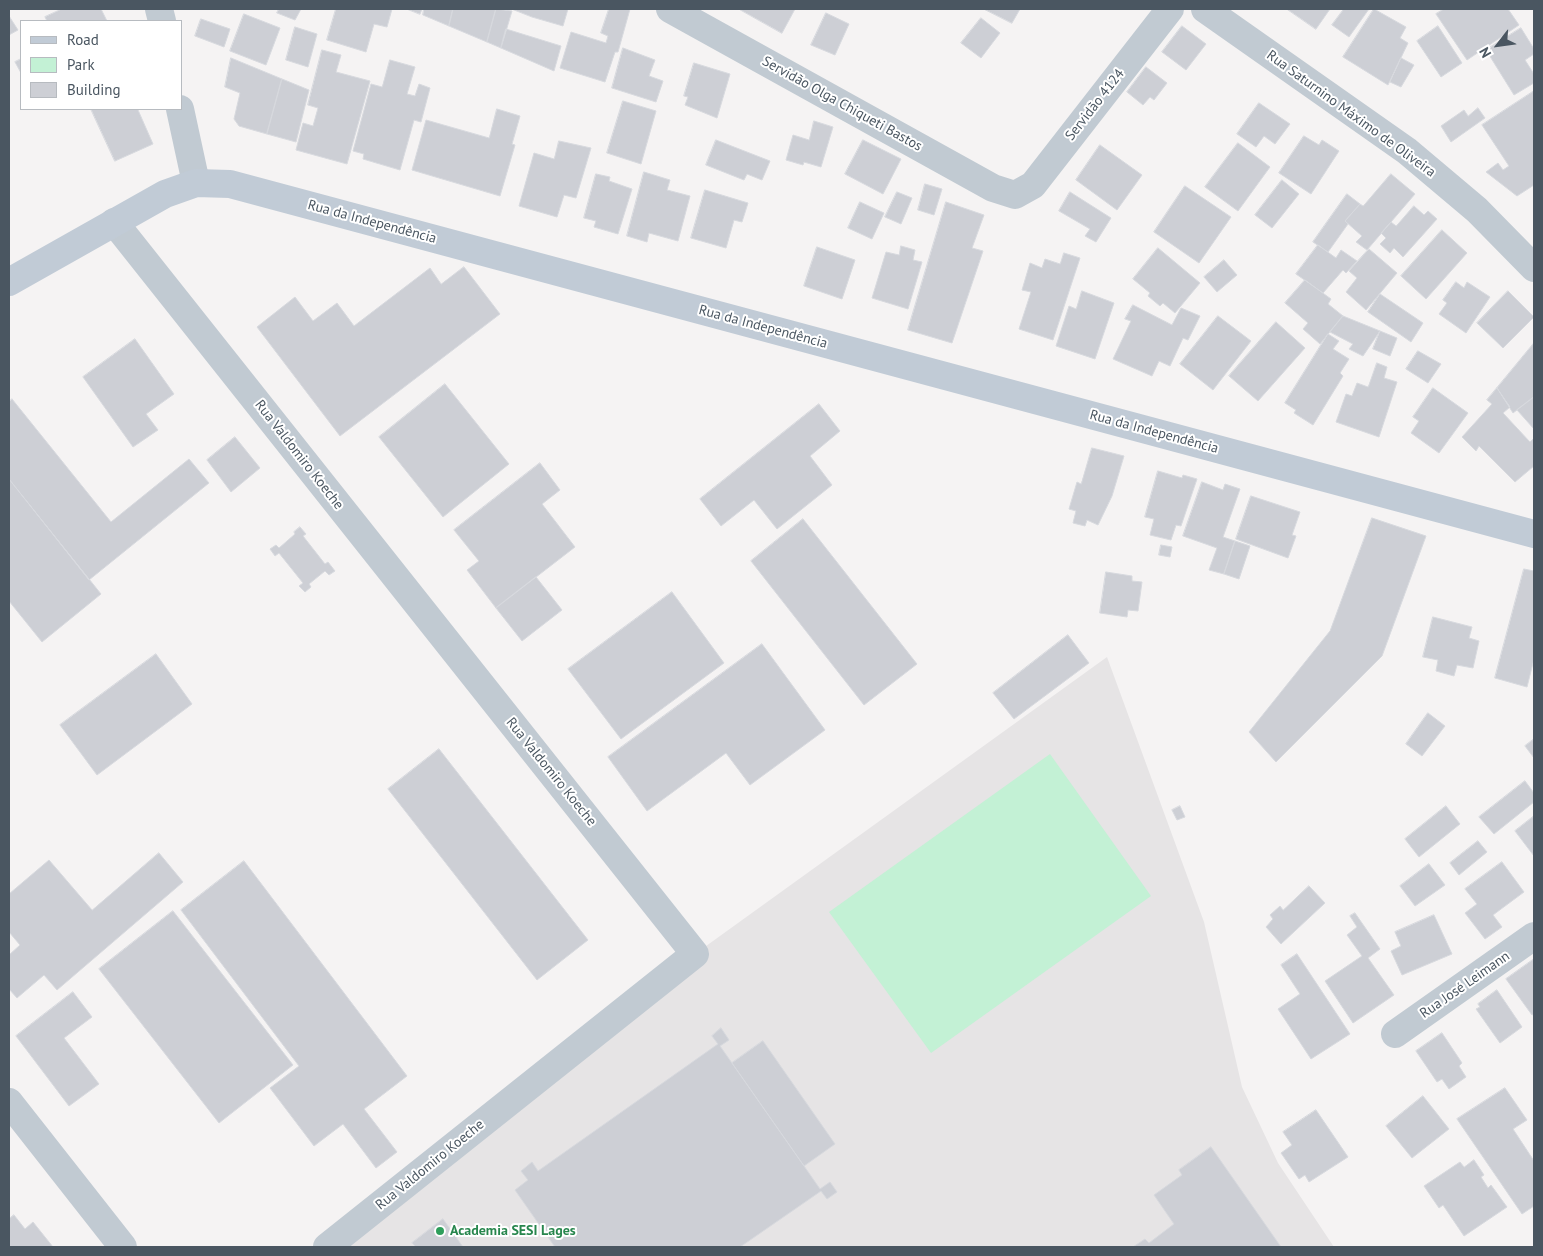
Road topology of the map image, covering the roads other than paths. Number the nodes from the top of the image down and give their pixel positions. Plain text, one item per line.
1 (670, 9) edge
2 (1170, 9) edge
3 (1204, 9) edge
4 (180, 110) edge
5 (196, 183) junction
6 (1015, 195) joint
7 (114, 222) junction
8 (1534, 268) edge
9 (9, 282) edge
10 (1534, 534) edge
11 (1534, 936) edge
12 (1395, 1034) dead end
13 (9, 1102) edge
14 (112, 1243) edge
15 (327, 1247) edge

1 - 6 street, Servidão Olga Chiqueti Bastos
2 - 6 street, Servidão 4124
3 - 8 street, Rua Saturnino Máximo de Oliveira
4 - 5 street
5 - 7 street, Rua da Independência
5 - 10 street, Rua da Independência
7 - 9 street, Rua da Independência
7 - 15 street, Rua Valdomiro Koeche
11 - 12 street, Rua José Leimann
13 - 14 street

